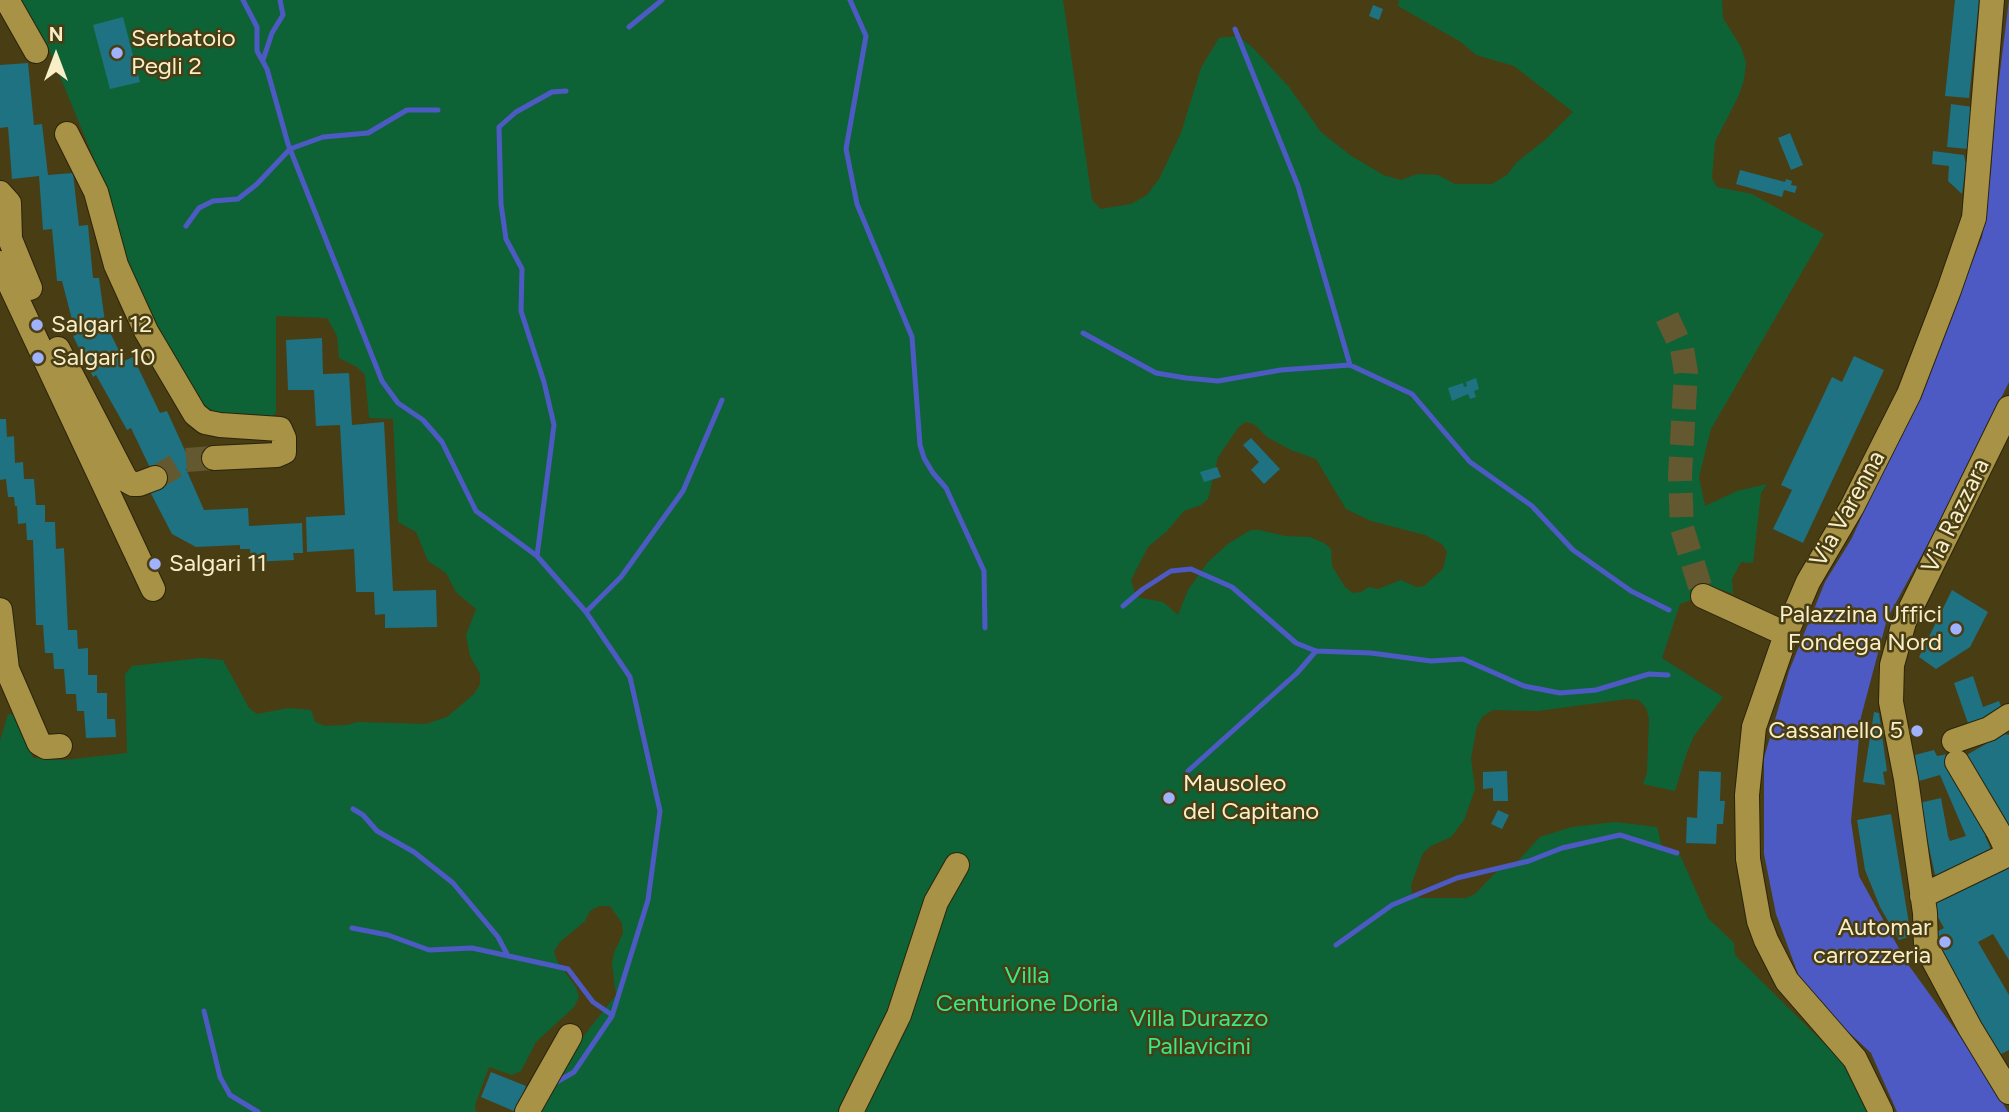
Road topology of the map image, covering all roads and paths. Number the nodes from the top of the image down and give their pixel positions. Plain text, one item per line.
1 (7, 0) edge
2 (1992, 0) edge
3 (36, 51) dead end
4 (67, 134) dead end
5 (0, 193) edge
6 (5, 230) edge
7 (0, 263) edge
8 (2009, 408) edge
9 (214, 458) tunnel mouth
10 (155, 478) tunnel mouth
11 (153, 589) dead end
12 (1703, 596) dead end
13 (0, 610) edge
14 (1786, 634) junction
15 (2009, 716) edge
16 (60, 746) dead end
17 (957, 865) dead end
18 (1923, 896) junction
19 (570, 1036) dead end
20 (2009, 1092) edge
21 (527, 1112) edge
22 (851, 1112) edge
23 (1881, 1112) edge

1 - 3 street
2 - 14 street, Via Varenna
4 - 9 street
5 - 6 street
6 - 10 street
7 - 11 street
8 - 18 street, Via Razzara
12 - 14 street
13 - 16 street
14 - 23 street, Via Varenna
15 - 18 street
17 - 22 street
18 - 20 street, Via Razzara
19 - 21 street

